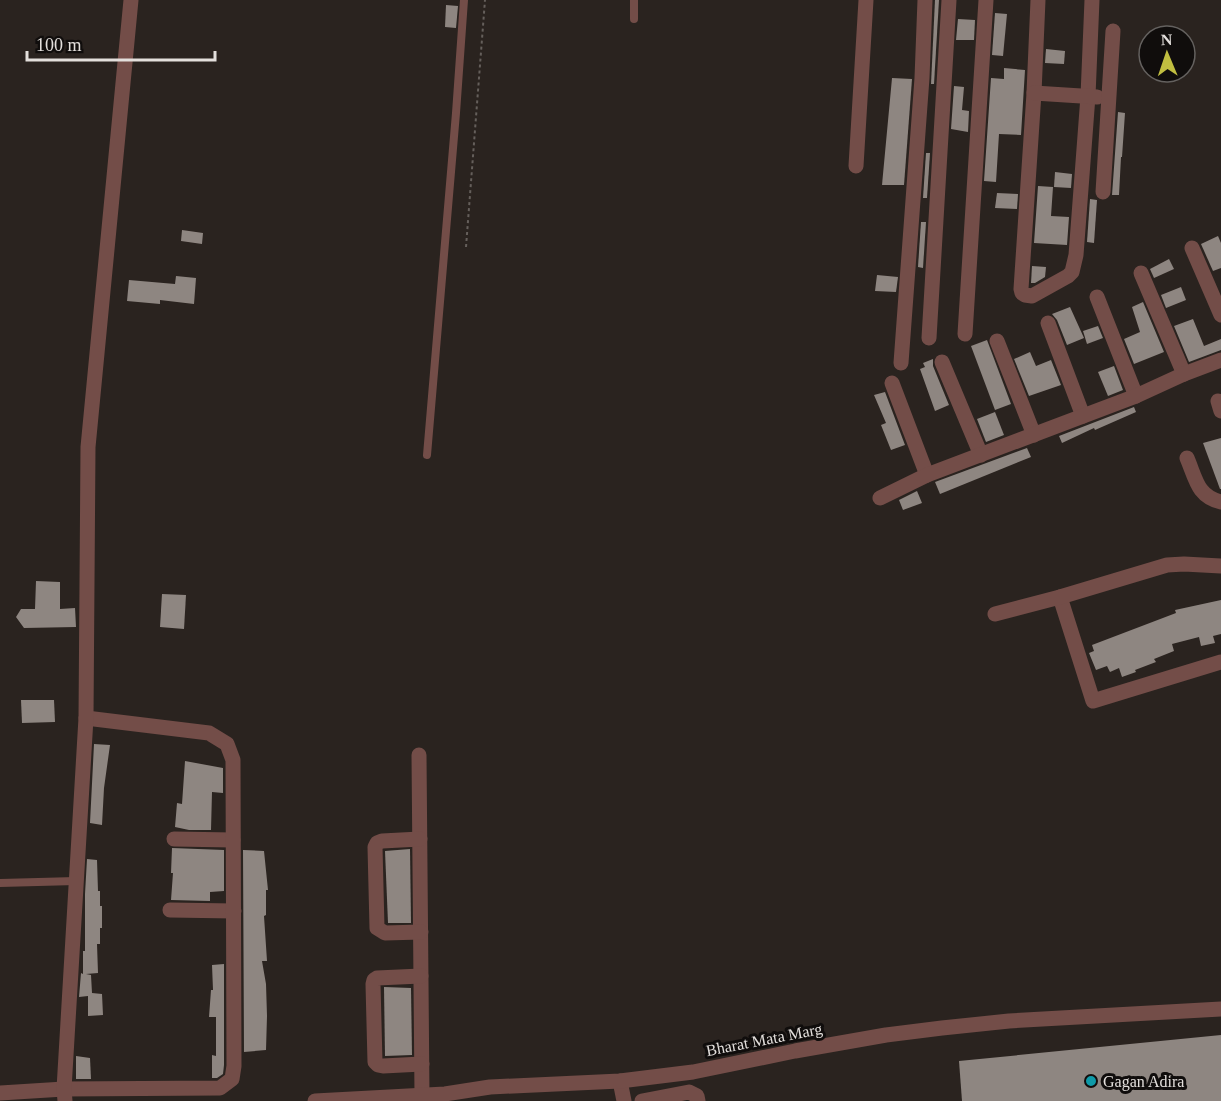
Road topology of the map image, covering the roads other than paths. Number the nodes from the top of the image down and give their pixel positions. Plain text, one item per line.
1 (131, 0) edge
2 (464, 0) edge
3 (634, 0) edge
4 (866, 0) edge
5 (925, 0) edge
6 (949, 0) edge
7 (986, 0) edge
8 (1038, 0) edge
9 (1092, 0) edge
10 (634, 19) dead end
11 (1113, 31) dead end
12 (1034, 93) junction
13 (1088, 96) junction
14 (1109, 97) junction
15 (856, 166) dead end
16 (1103, 192) dead end
17 (1192, 248) dead end
18 (1141, 273) dead end
19 (1097, 297) dead end
20 (1221, 315) edge
21 (1048, 322) dead end
22 (965, 334) dead end
23 (929, 338) dead end
24 (997, 340) dead end
25 (1221, 360) edge
26 (942, 362) dead end
27 (901, 363) dead end
28 (1184, 374) junction
29 (892, 383) dead end
30 (1136, 396) junction
31 (1083, 416) junction
32 (1034, 435) junction
33 (427, 454) dead end
34 (981, 454) junction
35 (1187, 458) dead end
36 (927, 475) junction
37 (880, 498) dead end
38 (1221, 502) edge
39 (1221, 566) edge
40 (1060, 597) junction
41 (995, 614) dead end
42 (1221, 662) edge
43 (86, 718) junction
44 (419, 755) dead end
45 (174, 839) dead end
46 (420, 839) junction
47 (233, 840) junction
48 (76, 881) junction
49 (0, 883) edge
50 (170, 910) dead end
51 (234, 911) junction
52 (421, 932) junction
53 (421, 976) junction
54 (1221, 1009) edge
55 (422, 1064) junction
56 (620, 1081) junction
57 (0, 1093) edge
58 (64, 1095) edge
59 (422, 1095) junction
60 (375, 1099) edge
61 (315, 1101) edge
62 (624, 1101) edge
63 (642, 1101) edge
64 (698, 1101) edge

1 - 43 street
2 - 33 lane
3 - 10 lane
4 - 15 street
5 - 27 street
6 - 23 street
7 - 22 street
8 - 12 street
9 - 13 street
11 - 14 street
12 - 13 street
12 - 13 street
13 - 14 street
14 - 16 street
17 - 20 street
18 - 28 street
19 - 30 street
21 - 31 street
24 - 32 street
25 - 28 street
26 - 34 street
28 - 30 street
29 - 36 street
30 - 31 street
31 - 32 street
32 - 34 street
34 - 36 street
35 - 38 street
36 - 37 street
39 - 40 street
40 - 41 street
40 - 42 street
43 - 47 street
43 - 48 street
44 - 46 street
45 - 47 street
46 - 52 street
46 - 52 street
47 - 51 street
48 - 49 lane
48 - 58 street
50 - 51 street
51 - 58 street
52 - 53 street
53 - 55 street
53 - 55 street
54 - 56 street, Bharat Mata Marg
55 - 59 street
56 - 59 street, Bharat Mata Marg
56 - 62 street
57 - 58 street
59 - 60 street, Bharat Mata Marg
60 - 61 street, Bharat Mata Marg
63 - 64 street

